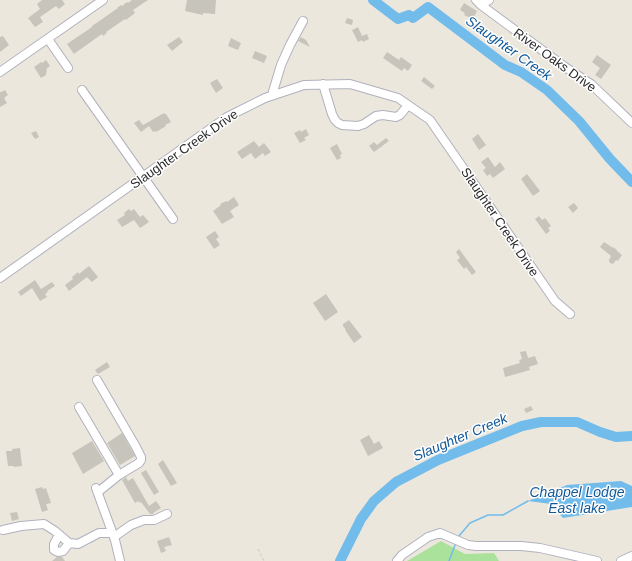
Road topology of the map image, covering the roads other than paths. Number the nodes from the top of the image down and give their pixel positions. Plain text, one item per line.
1 (103, 0) edge
2 (489, 0) edge
3 (478, 2) edge
4 (303, 21) dead end
5 (48, 39) junction
6 (68, 68) dead end
7 (0, 72) edge
8 (323, 84) junction
9 (82, 90) dead end
10 (272, 95) junction
11 (408, 105) junction
12 (632, 123) edge
13 (143, 177) junction
14 (173, 219) dead end
15 (0, 278) edge
16 (570, 314) dead end
17 (97, 380) dead end
18 (79, 407) dead end
19 (119, 475) junction
20 (167, 514) dead end
21 (3, 530) dead end
22 (59, 535) junction
23 (113, 535) junction
24 (69, 544) junction
25 (632, 556) edge
26 (120, 561) edge
27 (397, 561) edge
28 (597, 561) edge
29 (621, 561) edge

1 - 5 street
2 - 3 street
3 - 12 street, River Oaks Drive
4 - 10 street
5 - 6 street
5 - 7 street
8 - 10 street, Slaughter Creek Drive
8 - 11 street, Slaughter Creek Drive
8 - 11 street
9 - 13 street
10 - 13 street, Slaughter Creek Drive
11 - 16 street, Slaughter Creek Drive
13 - 14 street
13 - 15 street, Slaughter Creek Drive
17 - 19 street
18 - 19 street
19 - 23 street
20 - 23 street
21 - 22 street
22 - 24 street
22 - 24 street
23 - 24 street
23 - 26 street
25 - 29 street
27 - 28 street

